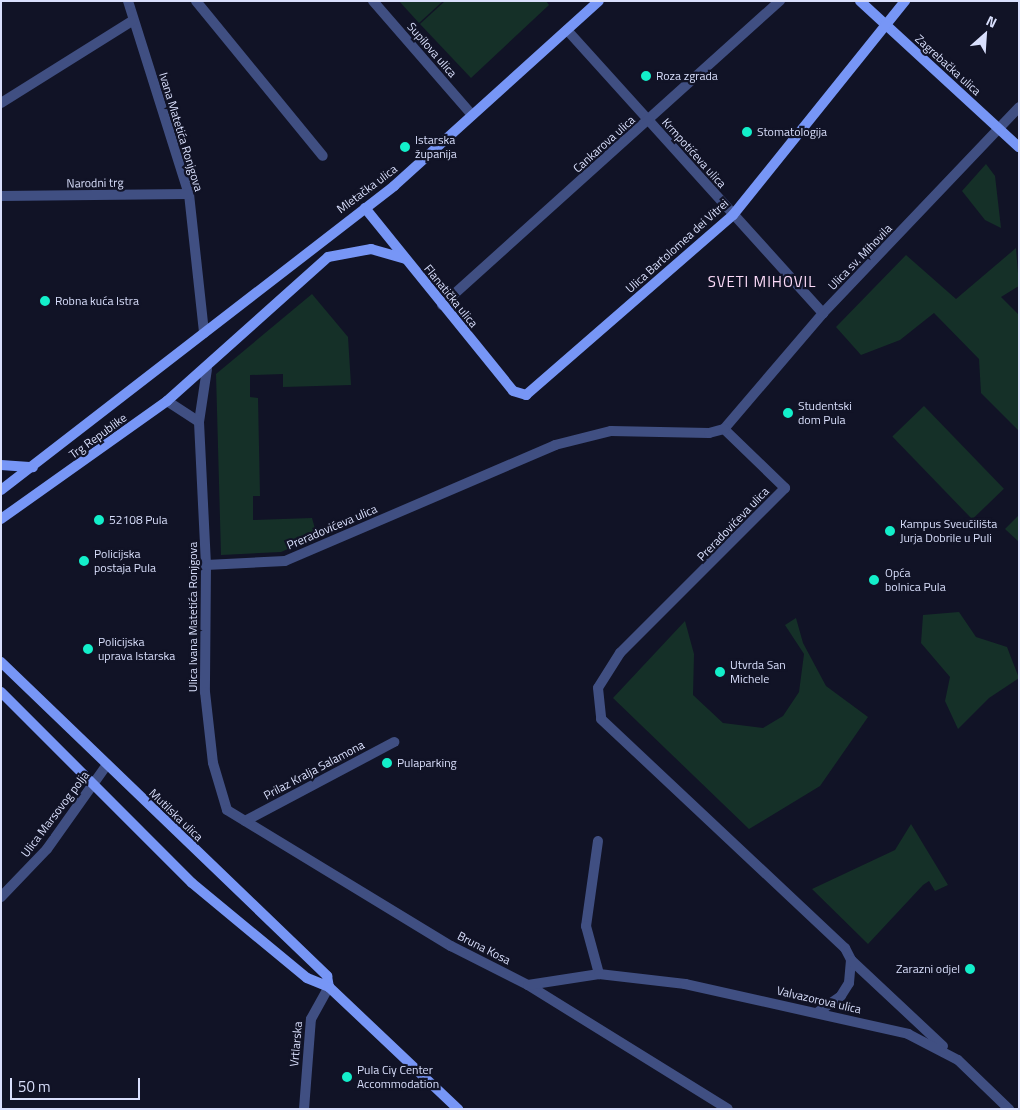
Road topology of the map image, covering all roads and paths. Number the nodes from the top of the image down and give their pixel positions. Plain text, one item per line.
1 (128, 1) edge
2 (196, 1) edge
3 (373, 1) edge
4 (599, 1) edge
5 (780, 1) edge
6 (860, 1) edge
7 (905, 1) edge
8 (132, 21) junction
9 (886, 24) junction
10 (567, 30) junction
11 (1, 103) edge
12 (1019, 107) edge
13 (472, 114) junction
14 (648, 121) junction
15 (999, 128) junction
16 (1019, 147) edge
17 (323, 156) dead end
18 (189, 194) junction
19 (1, 196) edge
20 (365, 208) junction
21 (733, 215) junction
22 (406, 259) junction
23 (442, 305) junction
24 (823, 313) junction
25 (204, 333) junction
26 (163, 365) joint
27 (207, 369) junction
28 (522, 395) joint
29 (167, 401) junction
30 (199, 422) junction
31 (724, 430) junction
32 (1, 465) edge
33 (33, 467) junction
34 (1, 490) edge
35 (1, 519) edge
36 (206, 565) junction
37 (1, 662) edge
38 (1, 692) edge
39 (394, 742) dead end
40 (106, 766) junction
41 (92, 786) junction
42 (227, 810) joint
43 (245, 821) junction
44 (598, 841) dead end
45 (1, 897) edge
46 (851, 960) junction
47 (599, 974) junction
48 (528, 985) junction
49 (329, 987) junction
50 (818, 1013) junction
51 (958, 1060) junction
52 (304, 1109) edge
53 (458, 1109) edge
54 (728, 1109) edge
55 (1009, 1109) edge

1 - 8 street, Ivana Matetića Ronjgova
2 - 17 street
3 - 13 street, Supilova ulica
4 - 10 main road, Mletačka ulica
5 - 14 street, Cankarova ulica
6 - 9 main road, Zagrebačka ulica
7 - 9 main road, Ulica Bartolomea dei Vitrei
8 - 11 street
8 - 18 street, Ivana Matetića Ronjgova
9 - 15 main road, Zagrebačka ulica
9 - 21 main road, Ulica Bartolomea dei Vitrei
10 - 13 main road, Mletačka ulica
10 - 14 street, Krmpotićeva ulica
12 - 15 street, Ulica sv. Mihovila
13 - 20 main road, Mletačka ulica
14 - 21 street, Krmpotićeva ulica
14 - 23 street, Cankarova ulica
15 - 16 main road, Zagrebačka ulica
15 - 24 street, Ulica sv. Mihovila
18 - 19 street, Narodni trg
18 - 25 street, Ivana Matetića Ronjgova
20 - 22 main road, Flanatička ulica
20 - 25 main road, Mletačka ulica
21 - 24 street, Krmpotićeva ulica
21 - 28 main road, Ulica Bartolomea dei Vitrei
22 - 23 main road, Flanatička ulica
22 - 27 main road
23 - 28 main road, Flanatička ulica
24 - 31 street, Ulica sv. Mihovila
25 - 26 main road, Mletačka ulica
26 - 33 main road, Trg Republike
27 - 29 main road, Trg Republike
27 - 30 street
29 - 30 street
29 - 35 main road, Trg Republike
30 - 36 street, Ulica Ivana Matetića Ronjgova
31 - 36 street, Preradovićeva ulica
31 - 46 street, Preradovićeva ulica
32 - 33 main road
33 - 34 main road, Trg Republike
36 - 42 street, Ulica Ivana Matetića Ronjgova
37 - 40 main road, Mutilska ulica
38 - 41 main road, Mutilska ulica
39 - 43 street, Prilaz Kralja Salamona
40 - 41 street, Ulica Marsovog polja
40 - 49 main road, Mutilska ulica
41 - 45 street, Ulica Marsovog polja
41 - 49 main road, Mutilska ulica
42 - 43 street, Bruna Kosa
43 - 48 street, Bruna Kosa
44 - 47 street
46 - 50 street
46 - 51 street
47 - 48 street, Valvazorova ulica
47 - 50 street, Valvazorova ulica
48 - 54 street, Bruna Kosa
49 - 52 street, Vrtlarska
49 - 53 main road, Mutilska ulica
50 - 51 street, Valvazorova ulica
51 - 55 street, Valvazorova ulica

